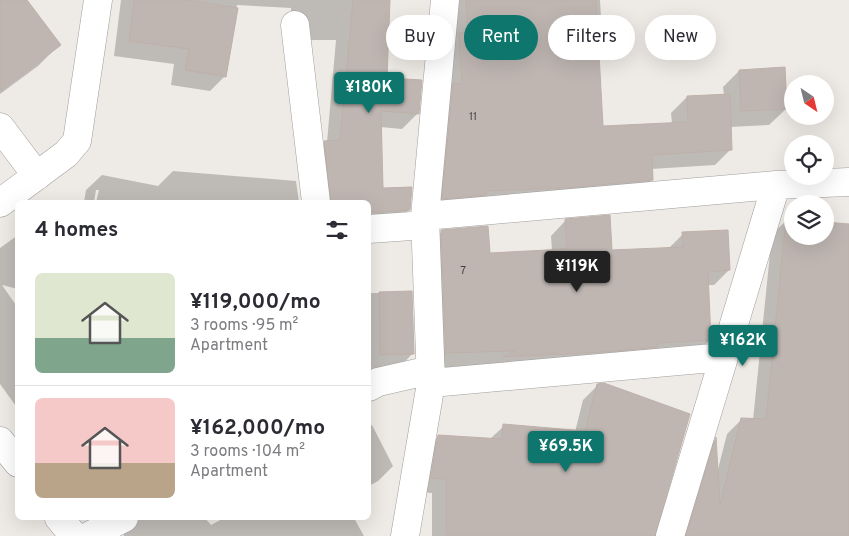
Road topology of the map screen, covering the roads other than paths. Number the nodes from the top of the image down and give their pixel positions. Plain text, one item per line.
1 (98, 0) edge
2 (445, 0) edge
3 (295, 25) dead end
4 (0, 127) edge
5 (37, 176) junction
6 (849, 182) edge
7 (776, 185) junction
8 (316, 200) edge
9 (0, 203) edge
10 (425, 221) junction
11 (371, 229) edge
12 (724, 357) junction
13 (431, 376) junction
14 (371, 387) edge
15 (0, 441) edge
16 (15, 459) edge
17 (61, 520) edge
18 (120, 520) edge
19 (74, 536) edge
20 (89, 536) edge
21 (405, 536) edge
22 (670, 536) edge

1 - 5 street
2 - 10 street
3 - 8 street
4 - 5 street
5 - 9 street
6 - 7 street
7 - 10 street
7 - 12 street
10 - 11 street
10 - 13 street
12 - 13 street
12 - 22 street
13 - 14 street
13 - 21 street
15 - 16 street
17 - 19 street
18 - 20 street

